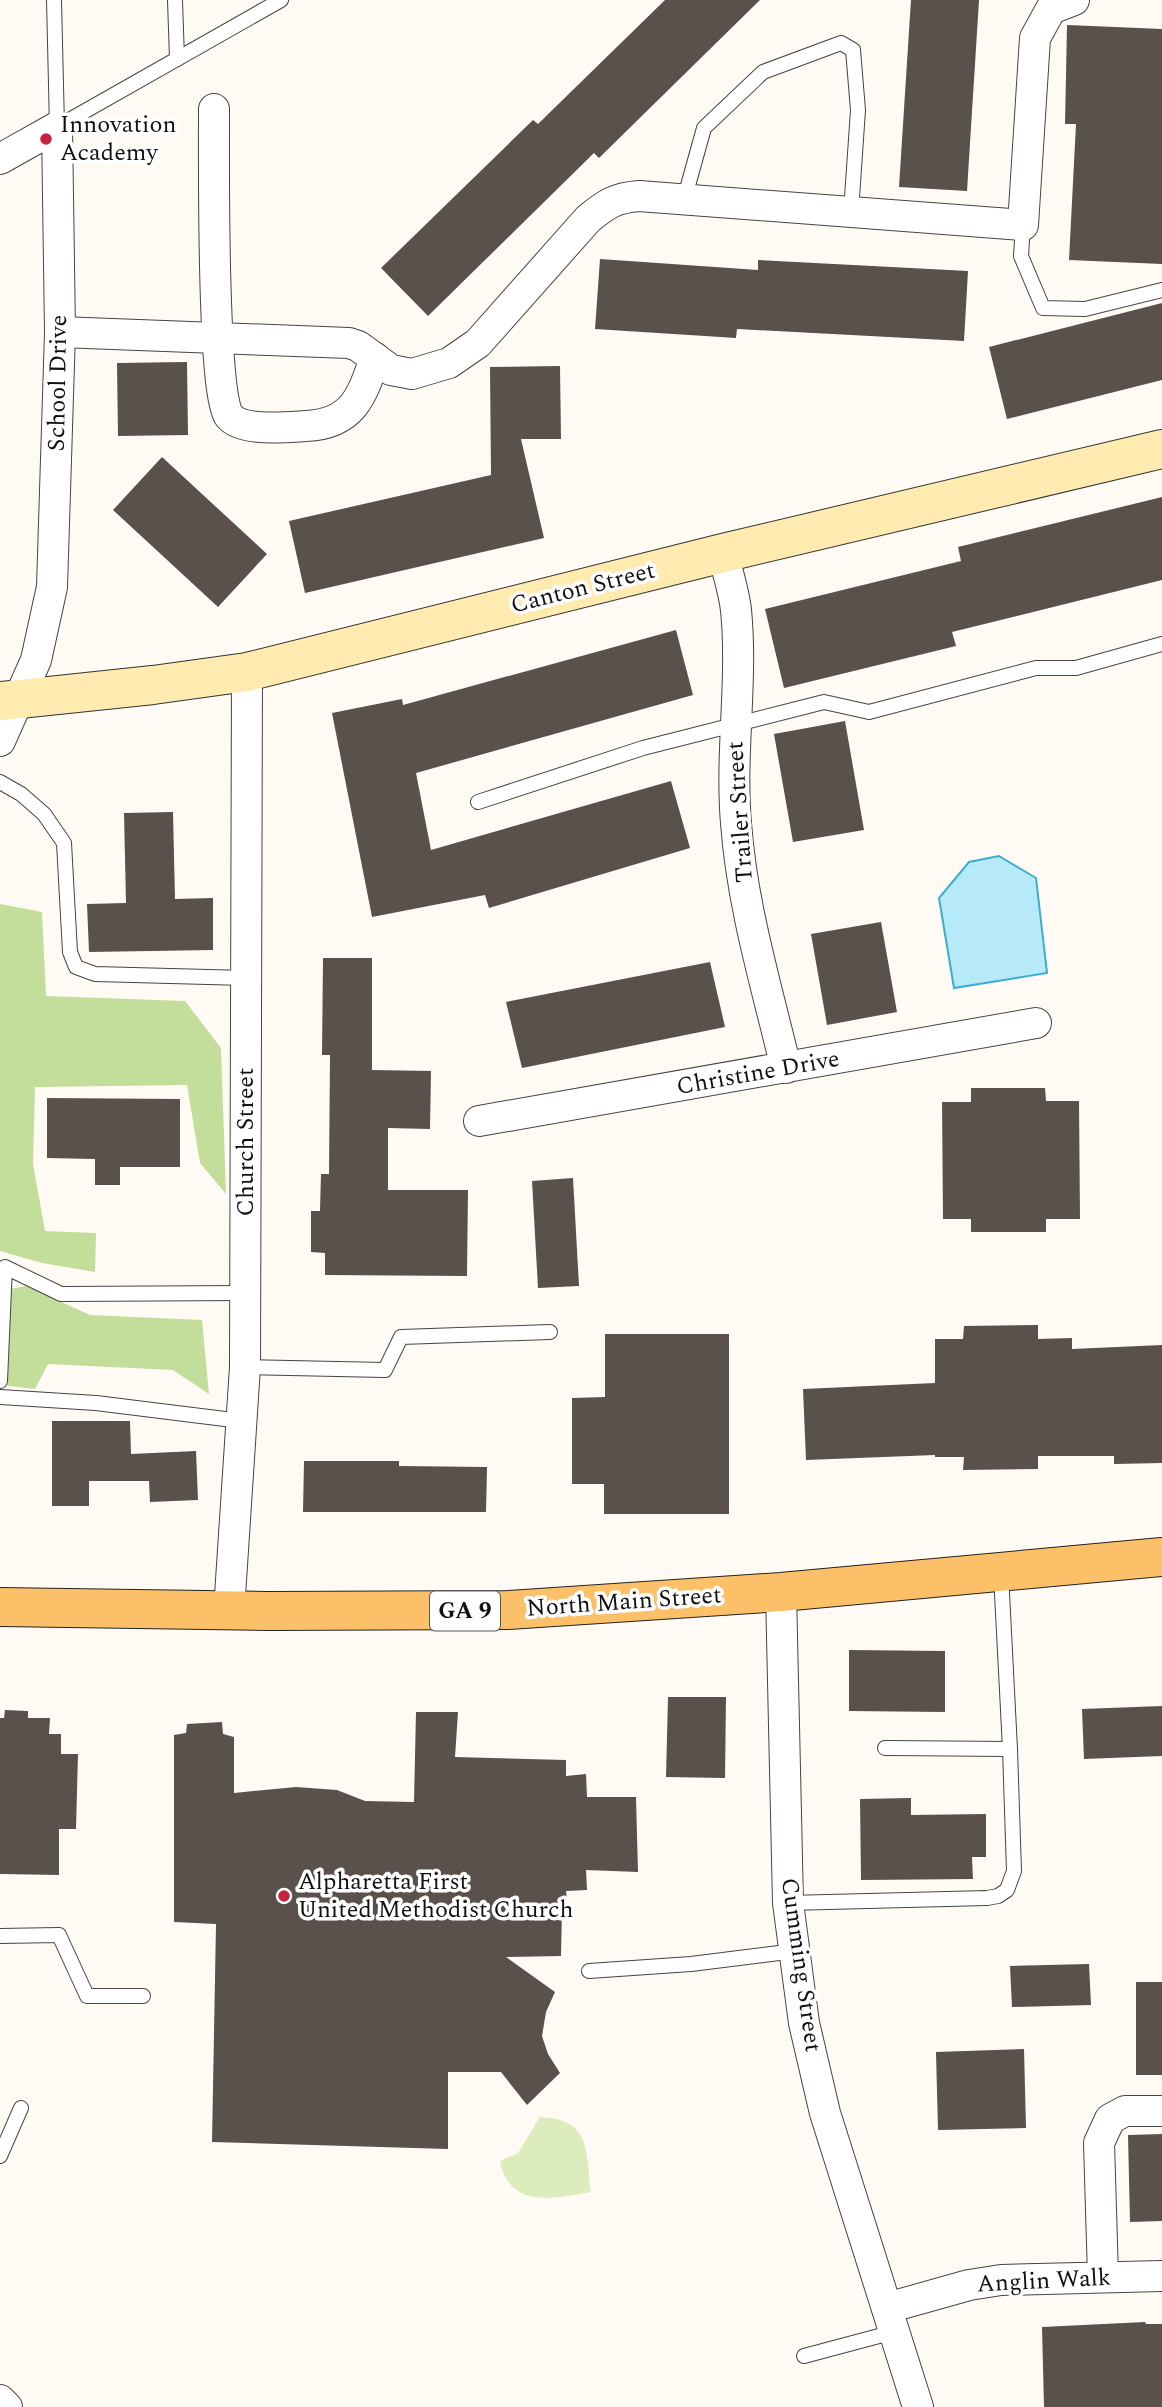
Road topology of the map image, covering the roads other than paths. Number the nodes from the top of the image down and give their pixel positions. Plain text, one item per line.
1 (54, 0) edge
2 (175, 0) edge
3 (281, 0) edge
4 (1074, 0) edge
5 (177, 59) junction
6 (214, 109) dead end
7 (57, 127) junction
8 (0, 159) edge
9 (684, 200) junction
10 (851, 212) junction
11 (1023, 225) junction
12 (1162, 290) edge
13 (60, 332) junction
14 (218, 338) junction
15 (375, 358) junction
16 (1162, 449) edge
17 (723, 553) junction
18 (1162, 644) edge
19 (247, 672) junction
20 (10, 700) edge
21 (734, 726) junction
22 (0, 741) edge
23 (0, 782) edge
24 (478, 802) dead end
25 (246, 978) junction
26 (1036, 1023) dead end
27 (786, 1068) junction
28 (479, 1121) dead end
29 (245, 1293) junction
30 (550, 1332) dead end
31 (245, 1367) junction
32 (0, 1381) edge
33 (0, 1397) edge
34 (241, 1420) junction
35 (1162, 1557) edge
36 (1001, 1572) junction
37 (781, 1592) junction
38 (0, 1607) edge
39 (229, 1611) junction
40 (885, 1748) dead end
41 (1010, 1749) junction
42 (788, 1903) junction
43 (0, 1936) edge
44 (794, 1951) junction
45 (589, 1971) dead end
46 (142, 1996) dead end
47 (21, 2108) dead end
48 (1162, 2111) edge
49 (0, 2156) edge
50 (1162, 2276) edge
51 (1103, 2277) junction
52 (890, 2320) junction
53 (804, 2356) dead end
54 (0, 2400) edge
55 (7, 2407) edge
56 (918, 2407) edge

1 - 7 lane
2 - 5 lane
3 - 5 lane
4 - 11 street
5 - 7 lane
6 - 14 street
7 - 8 street
7 - 13 street, School Drive
9 - 10 street
9 - 10 lane
9 - 15 street
10 - 11 street
11 - 12 lane
13 - 14 street
13 - 20 street, School Drive
14 - 15 street
14 - 15 street
16 - 17 street, Canton Street
17 - 19 street, Canton Street
17 - 21 street, Trailer Street
18 - 21 lane
19 - 20 street, Canton Street
19 - 25 street, Church Street
20 - 22 street, School Drive
21 - 24 lane
21 - 27 street, Trailer Street
23 - 25 lane
25 - 29 street, Church Street
26 - 27 street, Christine Drive
27 - 28 street, Christine Drive
29 - 31 street, Church Street
29 - 32 lane
30 - 31 lane
31 - 34 street, Church Street
33 - 34 lane
34 - 39 street, Church Street
35 - 36 main road, North Main Street / GA 9
36 - 37 main road, North Main Street / GA 9
36 - 41 lane
37 - 39 main road, North Main Street / GA 9
37 - 42 street, Cumming Street
38 - 39 main road, North Main Street / GA 9
40 - 41 lane
41 - 42 lane
42 - 44 street, Cumming Street
43 - 46 lane
44 - 45 lane
44 - 52 street, Cumming Street
47 - 49 lane
48 - 51 street
50 - 51 street, Anglin Walk
51 - 52 street, Anglin Walk
52 - 53 lane
52 - 56 street, Cumming Street
54 - 55 street

